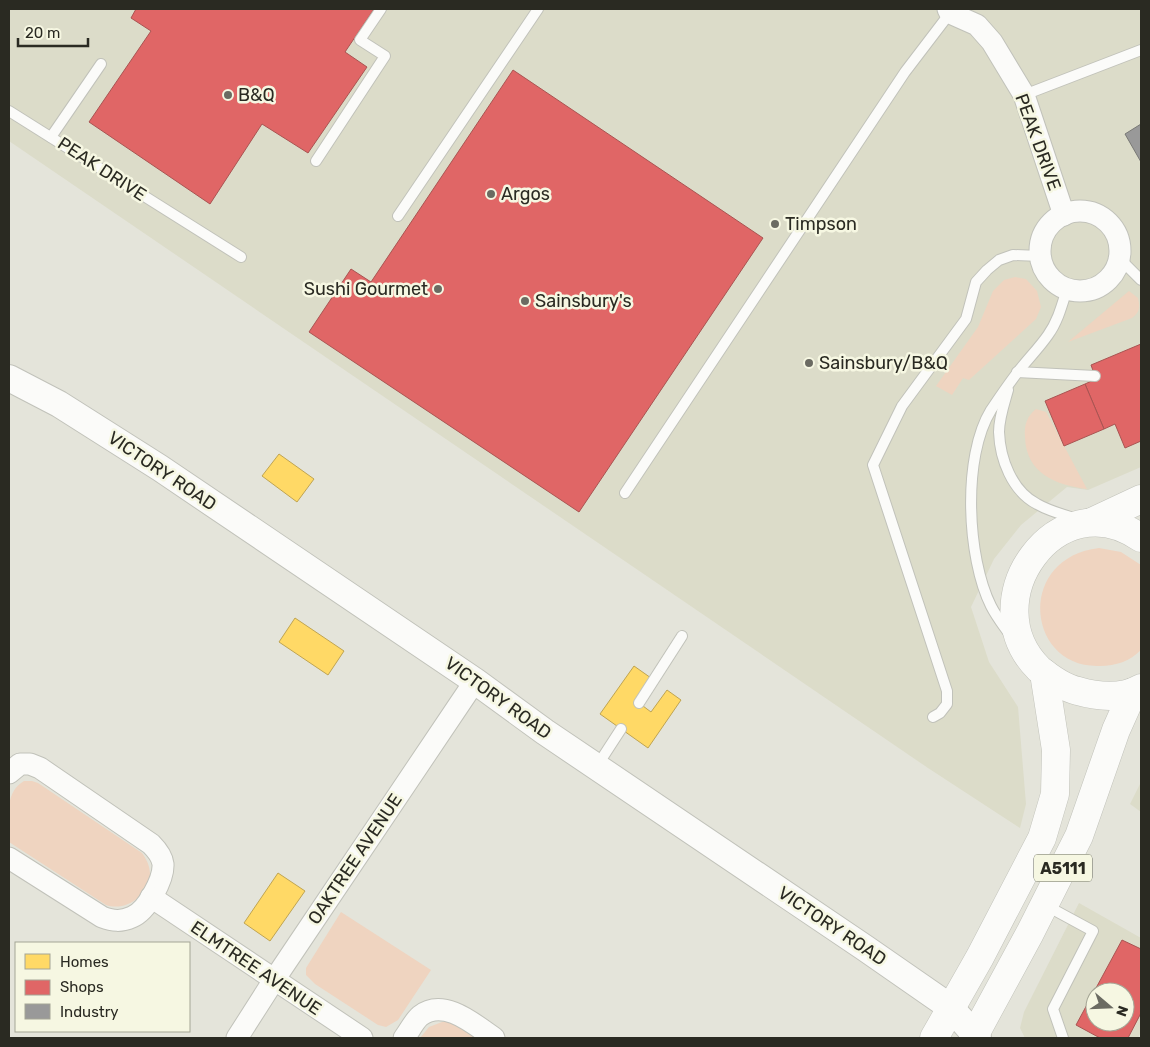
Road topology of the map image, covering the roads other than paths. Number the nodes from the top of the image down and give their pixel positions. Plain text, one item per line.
1 (381, 9) edge
2 (538, 9) edge
3 (949, 11) edge
4 (1141, 50) edge
5 (101, 64) dead end
6 (1024, 95) junction
7 (9, 111) edge
8 (51, 137) junction
9 (316, 161) dead end
10 (1064, 215) junction
11 (398, 216) dead end
12 (1040, 256) junction
13 (242, 257) dead end
14 (1119, 258) junction
15 (1141, 280) edge
16 (1067, 289) junction
17 (1017, 372) junction
18 (1095, 376) dead end
19 (9, 378) edge
20 (1010, 382) junction
21 (625, 493) dead end
22 (1141, 499) edge
23 (1089, 522) junction
24 (1141, 538) edge
25 (682, 636) dead end
26 (1035, 664) junction
27 (475, 681) junction
28 (1138, 692) edge
29 (639, 703) dead end
30 (933, 717) dead end
31 (621, 729) dead end
32 (596, 767) junction
33 (9, 773) edge
34 (9, 858) edge
35 (151, 897) junction
36 (1045, 904) junction
37 (274, 980) junction
38 (950, 1007) junction
39 (975, 1037) edge
40 (237, 1038) edge
41 (362, 1038) edge
42 (404, 1038) edge
43 (494, 1038) edge
44 (934, 1038) edge
45 (1063, 1038) edge

1 - 9 lane
2 - 11 lane
3 - 6 street, PEAK DRIVE
3 - 21 lane
4 - 6 lane
5 - 8 lane
6 - 10 street, PEAK DRIVE
7 - 8 lane, PEAK DRIVE
8 - 13 lane, PEAK DRIVE
10 - 12 street
10 - 14 street
12 - 16 street
12 - 30 lane
14 - 15 lane
14 - 16 street
16 - 17 lane
17 - 18 lane
17 - 20 lane
19 - 27 street, VICTORY ROAD
20 - 23 lane
20 - 26 lane
22 - 23 highway, A5111
23 - 24 highway
23 - 26 highway, A5111
25 - 29 lane
26 - 28 highway, A5111
26 - 38 highway, A5111
27 - 32 street, VICTORY ROAD
27 - 37 street, OAKTREE AVENUE
28 - 36 highway, A5111
31 - 32 lane
32 - 38 street, VICTORY ROAD
33 - 35 street
34 - 35 street
35 - 37 street, ELMTREE AVENUE
36 - 39 highway, A5111
36 - 45 lane
37 - 40 street, OAKTREE AVENUE
37 - 41 street, ELMTREE AVENUE
38 - 39 street, VICTORY ROAD
38 - 44 highway, A5111
42 - 43 street

